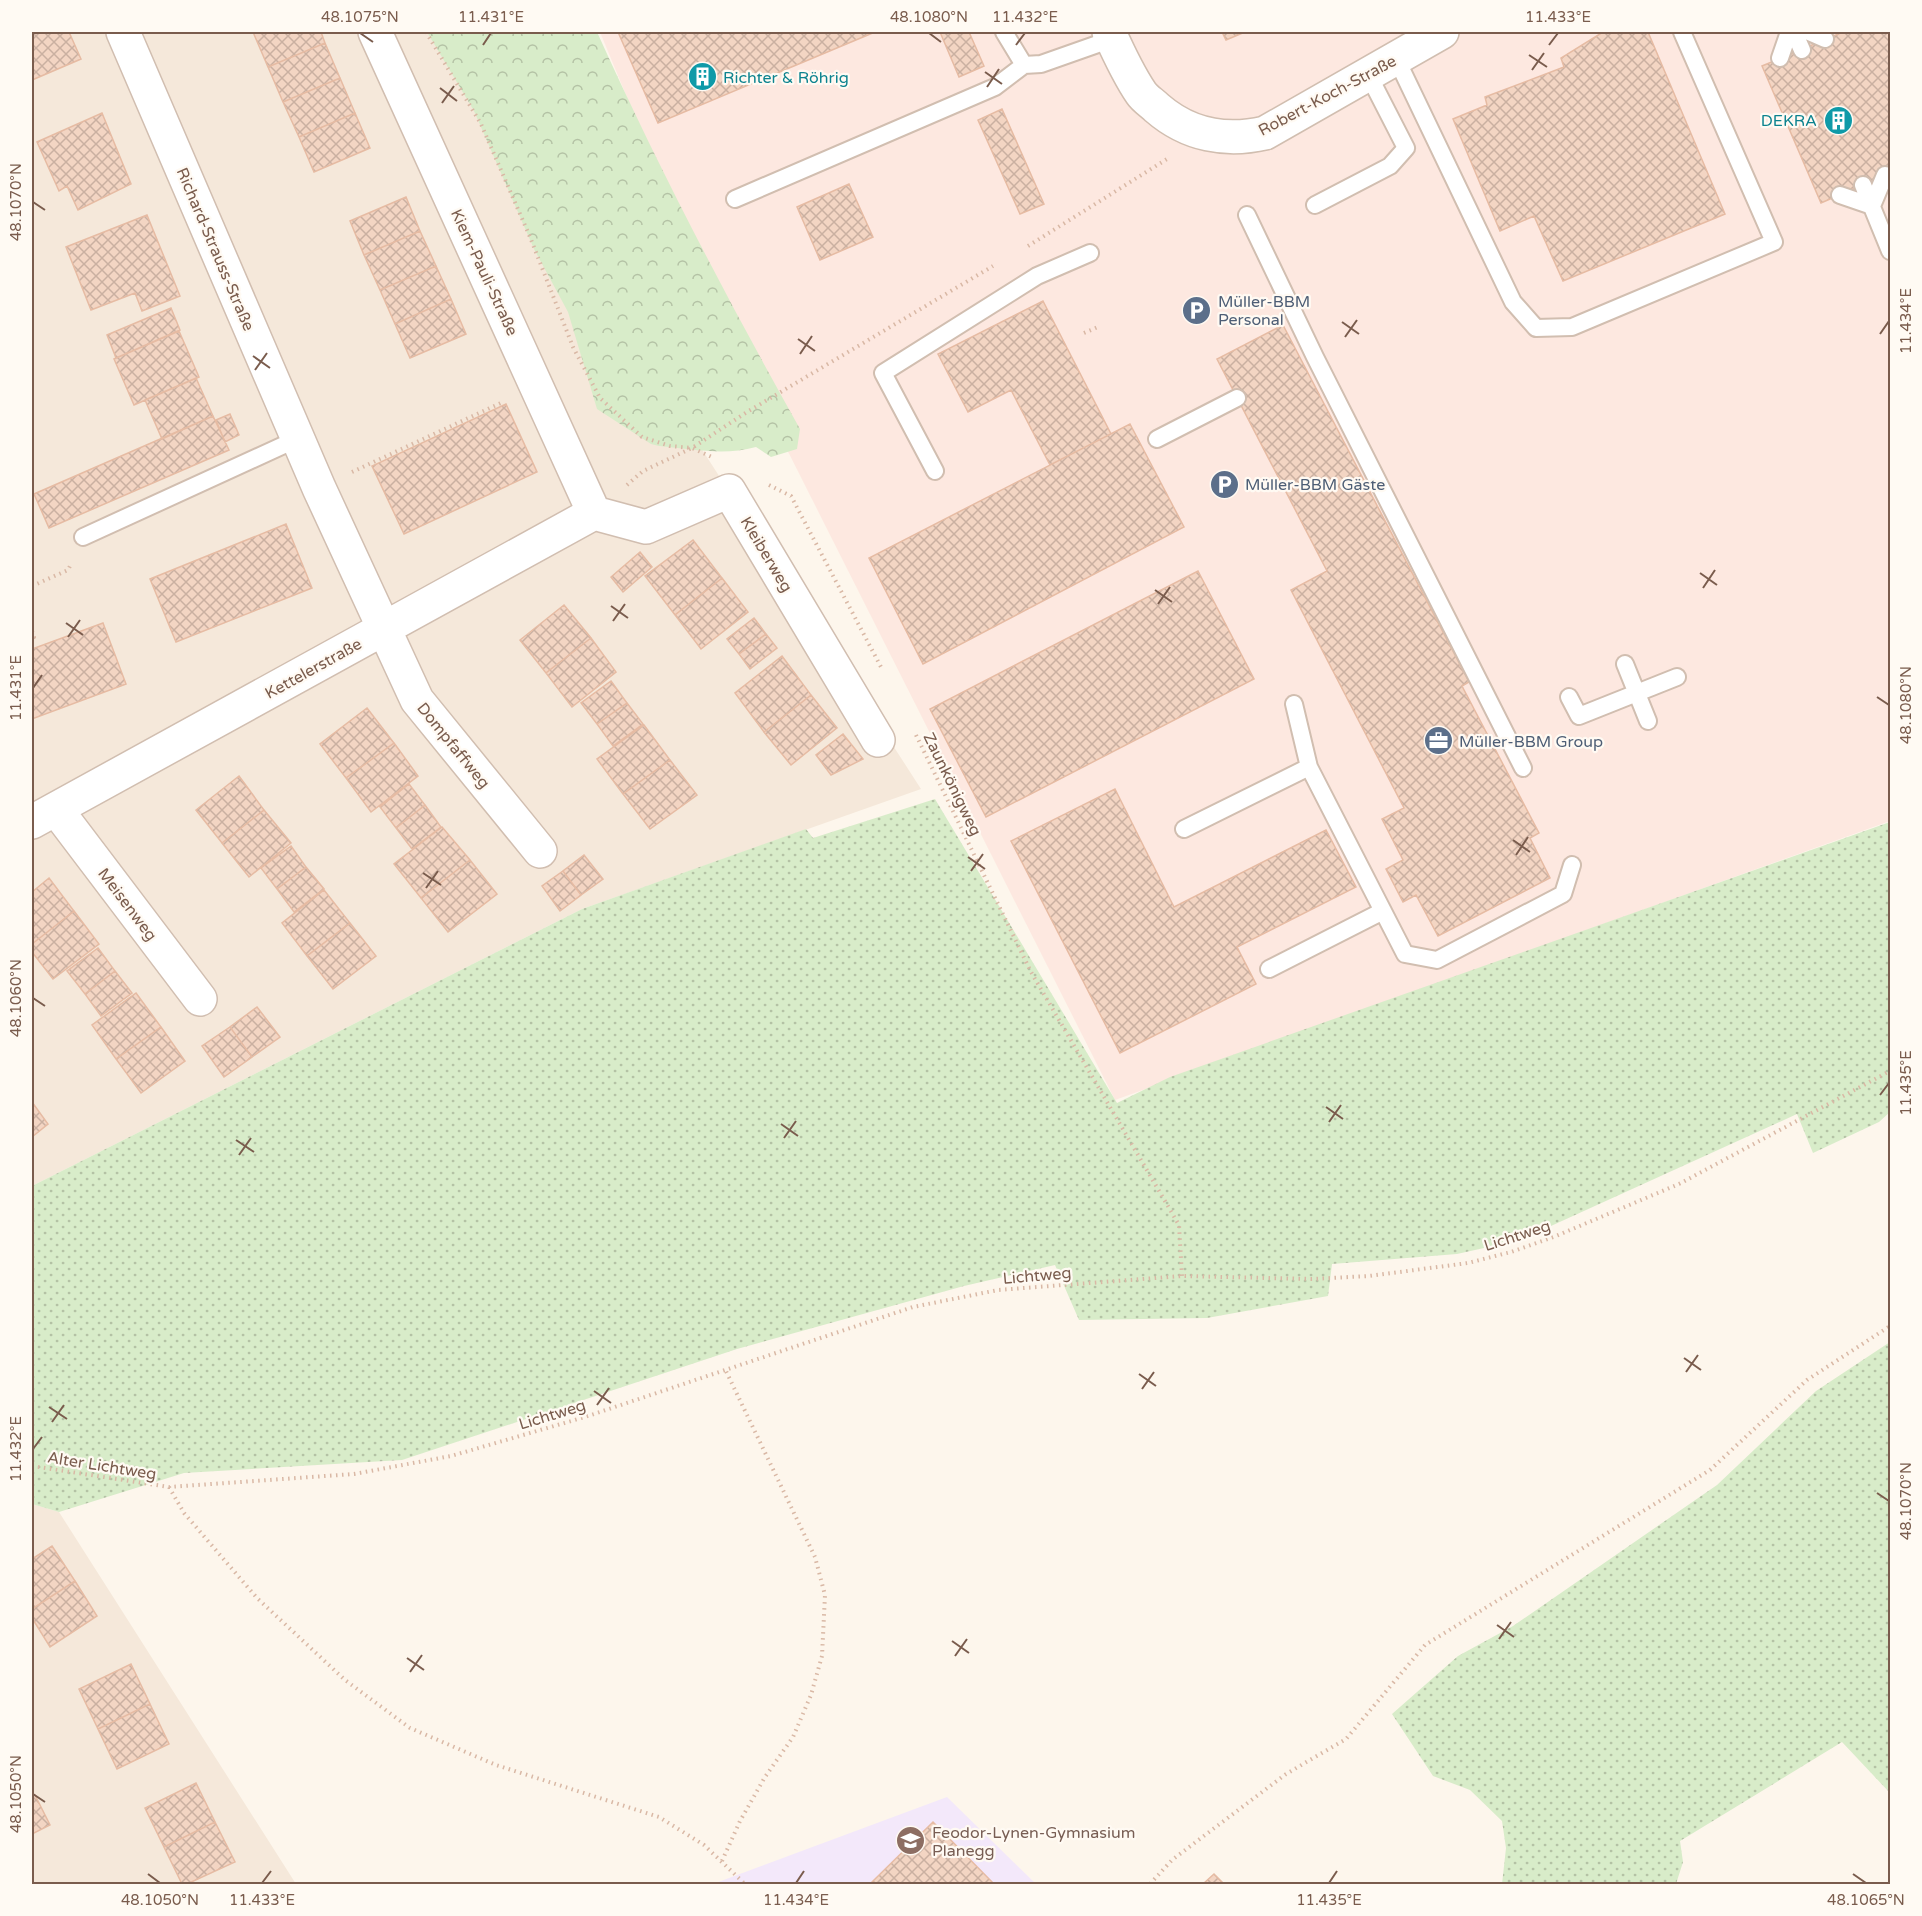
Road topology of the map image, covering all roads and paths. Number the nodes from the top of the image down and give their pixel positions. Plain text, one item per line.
1 (123, 32) edge
2 (375, 32) edge
3 (426, 32) edge
4 (1004, 32) edge
5 (1442, 32) edge
6 (1682, 32) edge
7 (1789, 32) edge
8 (1794, 32) edge
9 (1809, 32) edge
10 (1110, 35) edge
11 (1826, 39) dead end
12 (1802, 50) dead end
13 (1396, 58) junction
14 (1780, 58) dead end
15 (1024, 65) junction
16 (1368, 74) junction
17 (1205, 134) junction
18 (1885, 176) dead end
19 (1863, 185) dead end
20 (1840, 195) dead end
21 (735, 199) dead end
22 (1315, 205) dead end
23 (1872, 206) junction
24 (1246, 215) dead end
25 (1022, 249) dead end
26 (1890, 251) edge
27 (1090, 253) dead end
28 (1002, 261) dead end
29 (1098, 327) dead end
30 (1084, 333) dead end
31 (538, 386) junction
32 (1237, 398) dead end
33 (297, 439) junction
34 (1157, 439) dead end
35 (692, 448) junction
36 (722, 462) dead end
37 (935, 471) dead end
38 (761, 482) dead end
39 (319, 488) junction
40 (594, 513) junction
41 (83, 537) joint
42 (32, 586) edge
43 (383, 630) junction
44 (32, 631) edge
45 (32, 638) edge
46 (1625, 664) dead end
47 (885, 676) dead end
48 (1677, 677) dead end
49 (1637, 693) junction
50 (1569, 697) dead end
51 (1294, 704) dead end
52 (1648, 721) dead end
53 (913, 729) dead end
54 (878, 740) dead end
55 (1309, 766) junction
56 (1523, 768) dead end
57 (44, 816) edge
58 (1184, 829) dead end
59 (540, 851) dead end
60 (1572, 865) dead end
61 (1383, 911) junction
62 (1269, 969) dead end
63 (200, 999) dead end
64 (1890, 1071) edge
65 (1182, 1276) junction
66 (1890, 1326) edge
67 (725, 1369) junction
68 (32, 1466) edge
69 (169, 1487) junction
70 (722, 1861) junction
71 (745, 1884) edge
72 (1150, 1884) edge

1 - 33 street, Richard-Strauss-Straße
2 - 31 street, Kiem-Pauli-Straße
3 - 35 path
4 - 15 lane
5 - 13 street, Robert-Koch-Straße
6 - 13 lane
7 - 14 lane
8 - 12 lane
9 - 11 lane
10 - 15 lane
10 - 17 street, Robert-Koch-Straße
13 - 16 street, Robert-Koch-Straße
15 - 21 lane
16 - 17 street, Robert-Koch-Straße
16 - 22 lane
17 - 25 path
18 - 23 lane
19 - 23 lane
20 - 23 lane
23 - 26 lane
24 - 56 lane
27 - 37 lane
28 - 35 path
29 - 30 path
31 - 39 path
31 - 40 street, Kiem-Pauli-Straße
32 - 34 lane
33 - 39 street, Richard-Strauss-Straße
33 - 41 lane
35 - 36 path
35 - 40 path
38 - 47 path
39 - 43 street, Richard-Strauss-Straße
40 - 43 street, Kettelerstraße
40 - 54 street, Kleiberweg
41 - 42 path
43 - 57 street, Kettelerstraße
43 - 59 street, Dompfaffweg
44 - 45 path
46 - 49 lane
48 - 49 lane
49 - 50 lane
49 - 52 lane
51 - 55 lane
53 - 65 path, Zaunkönigweg
55 - 58 lane
55 - 61 lane
57 - 63 street, Meisenweg
60 - 61 lane
61 - 62 lane
64 - 65 path, Lichtweg
65 - 67 path, Lichtweg
66 - 72 path
67 - 69 path, Lichtweg
67 - 70 path
68 - 69 path, Alter Lichtweg
69 - 70 path
70 - 71 path

